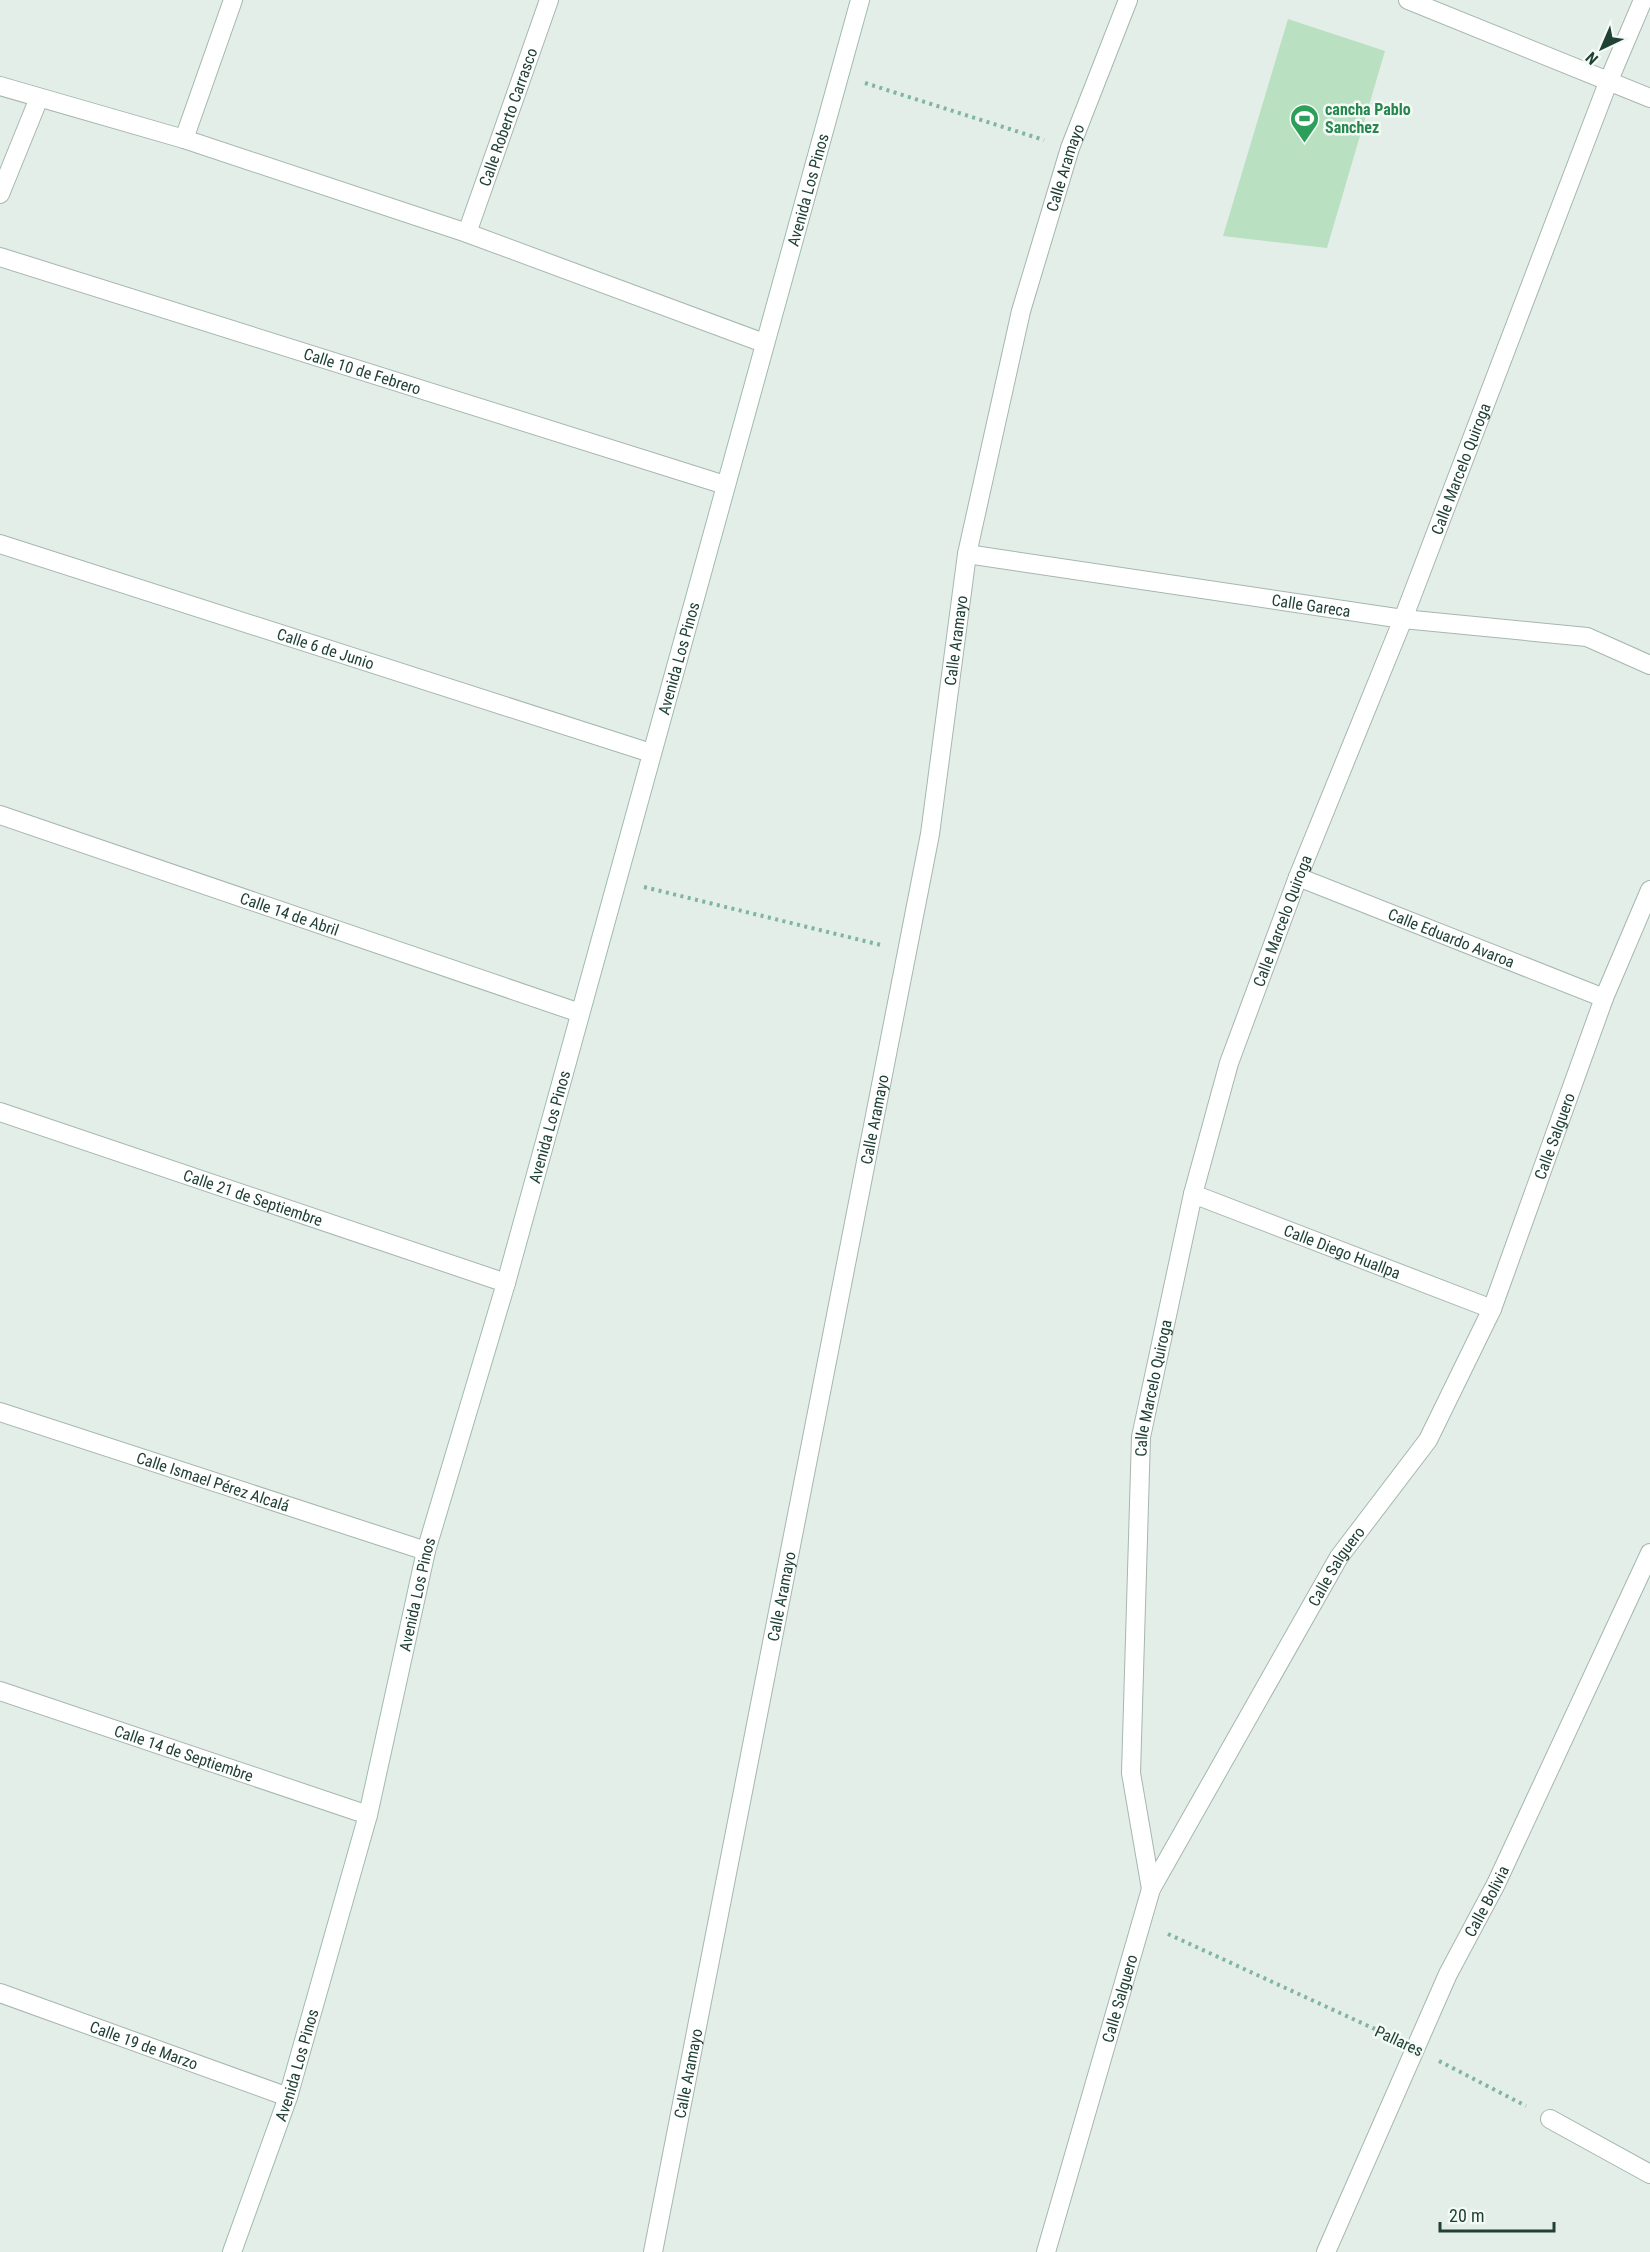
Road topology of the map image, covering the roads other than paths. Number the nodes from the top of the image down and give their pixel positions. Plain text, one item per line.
1 (233, 0) edge
2 (549, 0) edge
3 (860, 0) edge
4 (1128, 0) edge
5 (1408, 0) edge
6 (1643, 0) edge
7 (1609, 80) junction
8 (0, 86) edge
9 (39, 98) junction
10 (1650, 98) edge
11 (184, 139) junction
12 (0, 194) edge
13 (466, 233) junction
14 (0, 257) edge
15 (764, 343) junction
16 (725, 485) junction
17 (0, 544) edge
18 (967, 554) junction
19 (1403, 619) junction
20 (1650, 665) edge
21 (651, 753) junction
22 (0, 815) edge
23 (1298, 878) junction
24 (1650, 890) edge
25 (1605, 998) junction
26 (580, 1013) junction
27 (0, 1112) edge
28 (1194, 1194) junction
29 (506, 1283) junction
30 (1492, 1309) junction
31 (0, 1413) edge
32 (426, 1551) junction
33 (1650, 1553) edge
34 (0, 1691) edge
35 (368, 1815) junction
36 (1151, 1889) junction
37 (0, 1993) edge
38 (288, 2097) junction
39 (1550, 2119) road end
40 (1650, 2174) edge
41 (232, 2252) edge
42 (653, 2252) edge
43 (1046, 2252) edge
44 (1326, 2252) edge

1 - 11 street
2 - 13 street, Calle Roberto Carrasco
3 - 15 street, Avenida Los Pinos
4 - 18 street, Calle Aramayo
5 - 7 street
6 - 7 street, Calle Marcelo Quiroga
7 - 10 street
7 - 19 street, Calle Marcelo Quiroga
8 - 9 street
9 - 11 street
9 - 12 street
11 - 13 street
13 - 15 street
14 - 16 street, Calle 10 de Febrero
15 - 16 street, Avenida Los Pinos
16 - 21 street, Avenida Los Pinos
17 - 21 street, Calle 6 de Junio
18 - 19 street, Calle Gareca
18 - 42 street, Calle Aramayo
19 - 20 street, Calle Gareca
19 - 23 street, Calle Marcelo Quiroga
21 - 26 street, Avenida Los Pinos
22 - 26 street, Calle 14 de Abril
23 - 25 street, Calle Eduardo Avaroa
23 - 28 street, Calle Marcelo Quiroga
24 - 25 street, Calle Salguero
25 - 30 street, Calle Salguero
26 - 29 street, Avenida Los Pinos
27 - 29 street, Calle 21 de Septiembre
28 - 30 street, Calle Diego Huallpa
28 - 36 street, Calle Marcelo Quiroga
29 - 32 street, Avenida Los Pinos
30 - 36 street, Calle Salguero
31 - 32 street, Calle Ismael Pérez Alcalá
32 - 35 street, Avenida Los Pinos
33 - 44 street, Calle Bolivia
34 - 35 street, Calle 14 de Septiembre
35 - 38 street, Avenida Los Pinos
36 - 43 street, Calle Salguero
37 - 38 street, Calle 19 de Marzo
38 - 41 street, Avenida Los Pinos
39 - 40 street

